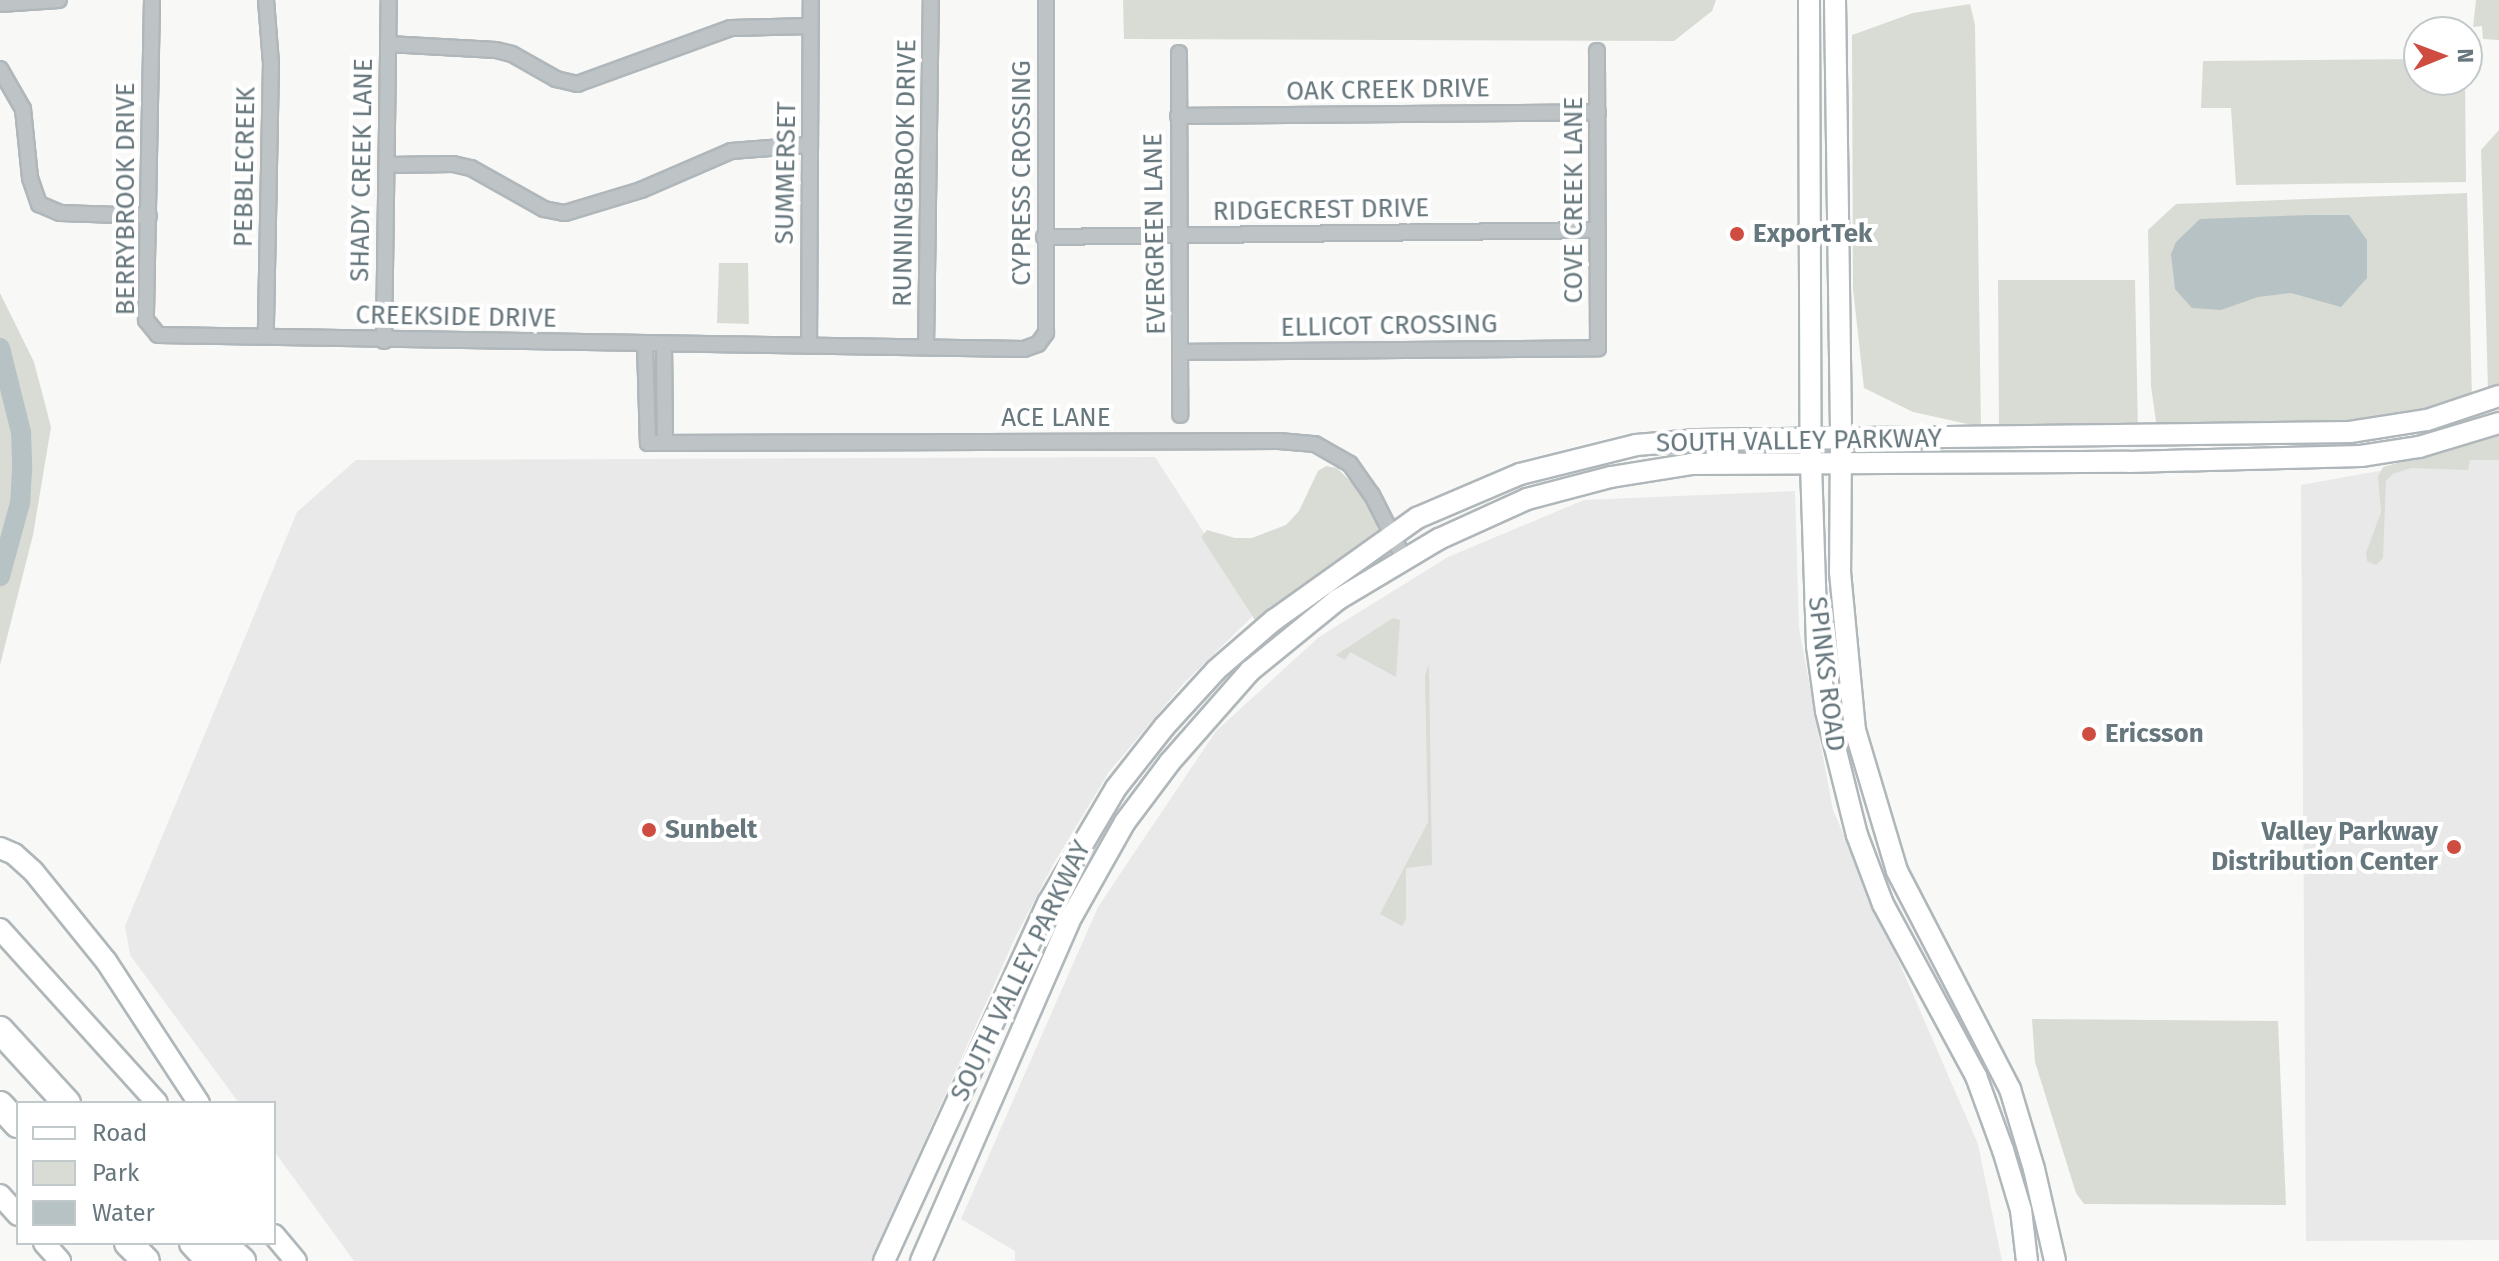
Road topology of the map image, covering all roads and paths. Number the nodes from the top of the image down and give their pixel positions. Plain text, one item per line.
1 (59, 0) edge
2 (152, 0) edge
3 (266, 0) edge
4 (389, 0) edge
5 (811, 0) edge
6 (931, 0) edge
7 (1046, 0) edge
8 (1809, 0) edge
9 (1835, 0) edge
10 (0, 4) edge
11 (811, 26) junction
12 (388, 44) junction
13 (1597, 51) dead end
14 (1179, 53) dead end
15 (0, 69) edge
16 (1598, 112) junction
17 (1178, 116) junction
18 (1811, 122) junction
19 (1837, 122) junction
20 (809, 145) junction
21 (388, 165) junction
22 (149, 216) junction
23 (1598, 230) junction
24 (1180, 236) junction
25 (1044, 237) junction
26 (266, 335) junction
27 (384, 341) junction
28 (645, 344) junction
29 (664, 344) junction
30 (1038, 344) joint
31 (809, 346) junction
32 (926, 347) junction
33 (1598, 348) joint
34 (1180, 352) junction
35 (2499, 396) edge
36 (1180, 415) dead end
37 (2499, 423) edge
38 (2361, 431) junction
39 (2144, 437) junction
40 (1811, 439) junction
41 (1841, 439) junction
42 (665, 443) junction
43 (2361, 456) junction
44 (2145, 462) junction
45 (1840, 463) junction
46 (1811, 464) junction
47 (1393, 535) junction
48 (1404, 558) junction
49 (1149, 747) junction
50 (1170, 762) junction
51 (0, 848) edge
52 (0, 929) edge
53 (1956, 982) junction
54 (1931, 996) junction
55 (0, 1030) edge
56 (68, 1101) edge
57 (155, 1101) edge
58 (198, 1101) edge
59 (0, 1105) edge
60 (16, 1122) edge
61 (0, 1195) edge
62 (2043, 1204) junction
63 (2021, 1210) junction
64 (16, 1213) edge
65 (277, 1236) edge
66 (46, 1245) edge
67 (130, 1245) edge
68 (195, 1245) edge
69 (224, 1245) edge
70 (888, 1254) edge
71 (60, 1261) edge
72 (146, 1261) edge
73 (210, 1261) edge
74 (242, 1261) edge
75 (296, 1261) edge
76 (920, 1261) edge
77 (2027, 1261) edge
78 (2055, 1261) edge

1 - 10 street
2 - 22 street, BERRYBROOK DRIVE
3 - 26 street, PEBBLECREEK
4 - 12 street, SHADY CREEK LANE
5 - 11 street, SUMMERSET
6 - 32 street, RUNNINGBROOK DRIVE
7 - 25 street, CYPRESS CROSSING
8 - 18 main road, SPINKS ROAD
9 - 19 main road, SPINKS ROAD
11 - 12 street
11 - 20 street, SUMMERSET
12 - 21 street, SHADY CREEK LANE
13 - 16 street, COVE CREEK LANE
14 - 17 street, EVERGREEN LANE
15 - 22 street
16 - 17 street, OAK CREEK DRIVE
16 - 23 street, COVE CREEK LANE
17 - 24 street, EVERGREEN LANE
18 - 19 main road
18 - 40 main road, SPINKS ROAD
19 - 41 main road, SPINKS ROAD
20 - 21 street
20 - 31 street, SUMMERSET
21 - 27 street, SHADY CREEK LANE
22 - 26 street, BERRYBROOK DRIVE
23 - 24 street, RIDGECREST DRIVE
23 - 33 street, COVE CREEK LANE
24 - 25 street, RIDGECREST DRIVE
24 - 34 street, EVERGREEN LANE
25 - 30 street, CYPRESS CROSSING
26 - 27 street, CREEKSIDE DRIVE
27 - 28 street, CREEKSIDE DRIVE
28 - 29 street, CREEKSIDE DRIVE
28 - 42 street, ACE LANE
29 - 31 street, CREEKSIDE DRIVE
29 - 42 street
30 - 32 street, CREEKSIDE DRIVE
31 - 32 street, CREEKSIDE DRIVE
33 - 34 street, ELLICOT CROSSING
34 - 36 street, EVERGREEN LANE
35 - 38 main road, SOUTH VALLEY PARKWAY
37 - 43 main road, SOUTH VALLEY PARKWAY
38 - 39 main road, SOUTH VALLEY PARKWAY
38 - 43 main road
39 - 41 main road, SOUTH VALLEY PARKWAY
39 - 44 main road
40 - 41 main road, SOUTH VALLEY PARKWAY
40 - 46 main road, SPINKS ROAD
40 - 47 main road, SOUTH VALLEY PARKWAY
41 - 45 main road, SPINKS ROAD
42 - 47 street, ACE LANE
43 - 44 main road, SOUTH VALLEY PARKWAY
44 - 45 main road, SOUTH VALLEY PARKWAY
45 - 46 main road, SOUTH VALLEY PARKWAY
45 - 53 main road, SPINKS ROAD
46 - 48 main road, SOUTH VALLEY PARKWAY
46 - 54 main road, SPINKS ROAD
47 - 48 street, ACE LANE
47 - 49 main road, SOUTH VALLEY PARKWAY
48 - 50 main road, SOUTH VALLEY PARKWAY
49 - 50 main road
49 - 70 main road, SOUTH VALLEY PARKWAY
50 - 76 main road, SOUTH VALLEY PARKWAY
51 - 58 main road
52 - 57 main road
53 - 54 main road
53 - 62 main road, SPINKS ROAD
54 - 63 main road, SPINKS ROAD
55 - 56 highway
59 - 60 highway
61 - 64 main road
62 - 63 main road
62 - 78 main road, SPINKS ROAD
63 - 77 main road, SPINKS ROAD
65 - 75 main road
66 - 71 main road
67 - 72 highway
68 - 73 highway
69 - 74 highway
70 - 76 main road

